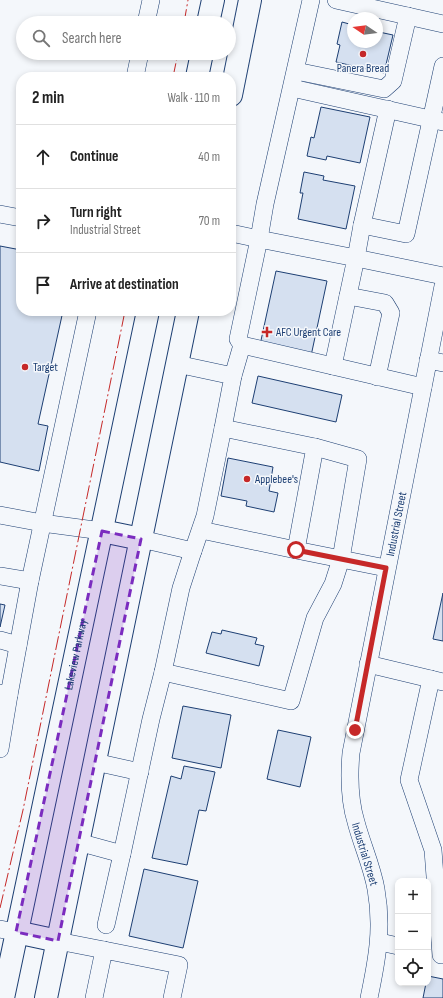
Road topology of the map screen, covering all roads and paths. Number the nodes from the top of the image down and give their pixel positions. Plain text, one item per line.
1 (150, 0) edge
2 (212, 0) edge
3 (250, 0) edge
4 (311, 0) edge
5 (336, 0) edge
6 (147, 16) edge
7 (209, 16) edge
8 (408, 16) junction
9 (443, 24) edge
10 (139, 60) edge
11 (201, 60) edge
12 (443, 66) edge
13 (296, 71) junction
14 (136, 72) edge
15 (198, 72) edge
16 (236, 72) edge
17 (292, 88) junction
18 (388, 109) junction
19 (438, 121) edge
20 (0, 214) edge
21 (16, 217) edge
22 (362, 225) junction
23 (236, 234) edge
24 (259, 239) junction
25 (356, 258) junction
26 (443, 276) edge
27 (443, 286) edge
28 (348, 296) junction
29 (87, 316) edge
30 (147, 316) edge
31 (186, 320) edge
32 (242, 345) junction
33 (436, 362) edge
34 (177, 364) junction
35 (333, 366) junction
36 (233, 376) junction
37 (377, 377) junction
38 (423, 387) junction
39 (223, 428) junction
40 (315, 447) junction
41 (0, 515) edge
42 (42, 523) junction
43 (201, 530) junction
44 (102, 531) junction
45 (141, 539) junction
46 (296, 550) junction
47 (192, 551) junction
48 (341, 559) junction
49 (386, 568) junction
50 (0, 576) edge
51 (30, 581) junction
52 (0, 640) edge
53 (18, 645) junction
54 (368, 664) junction
55 (163, 672) junction
56 (437, 680) edge
57 (5, 694) edge
58 (1, 743) edge
59 (95, 762) junction
60 (140, 772) junction
61 (78, 842) junction
62 (122, 854) junction
63 (106, 925) dead end
64 (8, 931) edge
65 (58, 941) junction
66 (380, 942) junction
67 (395, 945) edge
68 (104, 950) junction
69 (437, 954) edge
70 (3, 998) edge
71 (46, 998) edge
72 (94, 998) edge
73 (172, 998) edge
74 (370, 998) edge

1 - 6 street
2 - 7 main road
3 - 16 main road
4 - 13 street
5 - 8 street
8 - 9 street
8 - 13 street
10 - 14 street
11 - 15 main road
12 - 19 street
13 - 17 street
17 - 18 street
17 - 24 street
18 - 19 street
18 - 22 street
19 - 22 street
20 - 21 street
22 - 25 street
23 - 24 street
24 - 25 street
24 - 32 street
25 - 26 street
25 - 28 street
27 - 33 street, Industrial Street
28 - 35 street
28 - 37 street
29 - 42 street
30 - 44 main road, Lakeview Parkway
31 - 34 main road
32 - 35 street
32 - 36 street
33 - 38 street, Industrial Street
34 - 36 street
34 - 45 main road
35 - 37 street
36 - 39 street
37 - 38 street
38 - 49 street, Industrial Street
39 - 40 street
39 - 43 street
40 - 46 street
40 - 48 street
41 - 42 street
42 - 44 street
42 - 51 street
43 - 46 street
43 - 47 street
44 - 45 main road
44 - 64 main road, Lakeview Parkway
45 - 47 street
45 - 59 main road
46 - 48 street
47 - 55 street
48 - 49 street
48 - 55 street
49 - 54 street, Industrial Street
50 - 51 street
51 - 53 street
52 - 53 street
53 - 57 street
54 - 56 street
54 - 66 street, Industrial Street
55 - 60 street
56 - 69 street
57 - 58 street
59 - 60 street
59 - 61 main road
60 - 62 street
61 - 62 street
61 - 65 main road
62 - 63 street
64 - 65 main road
64 - 70 main road, Lakeview Parkway
65 - 68 street
65 - 71 main road
66 - 67 street
66 - 74 street, Industrial Street
68 - 72 street
68 - 73 street

